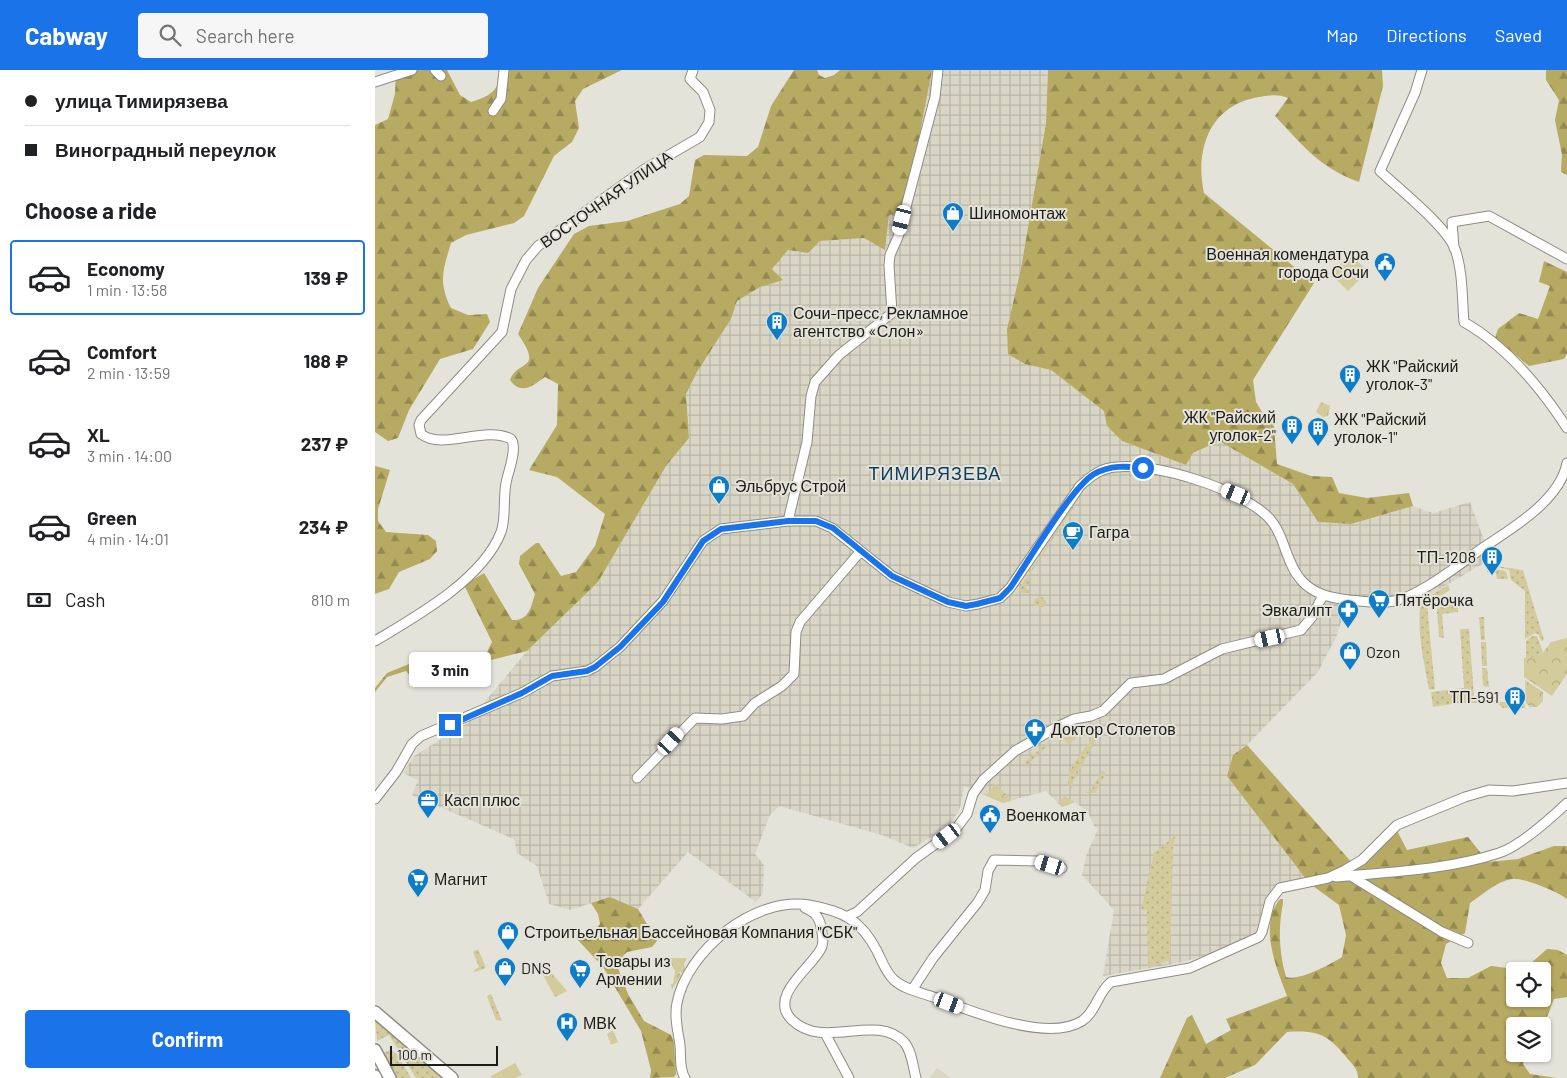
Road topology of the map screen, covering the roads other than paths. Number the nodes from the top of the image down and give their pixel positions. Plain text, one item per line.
1 (412, 70) edge
2 (504, 70) edge
3 (693, 70) edge
4 (938, 70) edge
5 (1423, 70) edge
6 (375, 82) edge
7 (493, 111) dead end
8 (1455, 248) junction
9 (1567, 259) edge
10 (1567, 428) edge
11 (1567, 463) edge
12 (788, 521) junction
13 (860, 552) junction
14 (1323, 594) junction
15 (375, 641) edge
16 (637, 778) dead end
17 (1567, 783) edge
18 (375, 799) edge
19 (1567, 803) edge
20 (1062, 868) dead end
21 (1350, 876) junction
22 (1328, 878) junction
23 (792, 904) junction
24 (847, 916) junction
25 (1468, 943) dead end
26 (912, 990) junction
27 (375, 1012) edge
28 (826, 1035) junction
29 (375, 1050) edge
30 (390, 1078) edge
31 (452, 1078) edge
32 (685, 1078) edge
33 (849, 1078) edge
34 (916, 1078) edge

1 - 6 street
2 - 7 street
3 - 15 street, ВОСТОЧНАЯ УЛИЦА
4 - 12 street
5 - 8 street
8 - 9 street
8 - 10 street
11 - 14 street
12 - 13 street
12 - 18 street
13 - 14 street
13 - 16 street
14 - 24 street
17 - 22 street
19 - 21 street
20 - 26 street
21 - 22 street
21 - 25 street
22 - 26 street
23 - 24 street
23 - 28 street
23 - 32 street
24 - 26 street
27 - 31 main road
28 - 33 street
28 - 34 street
29 - 30 main road

